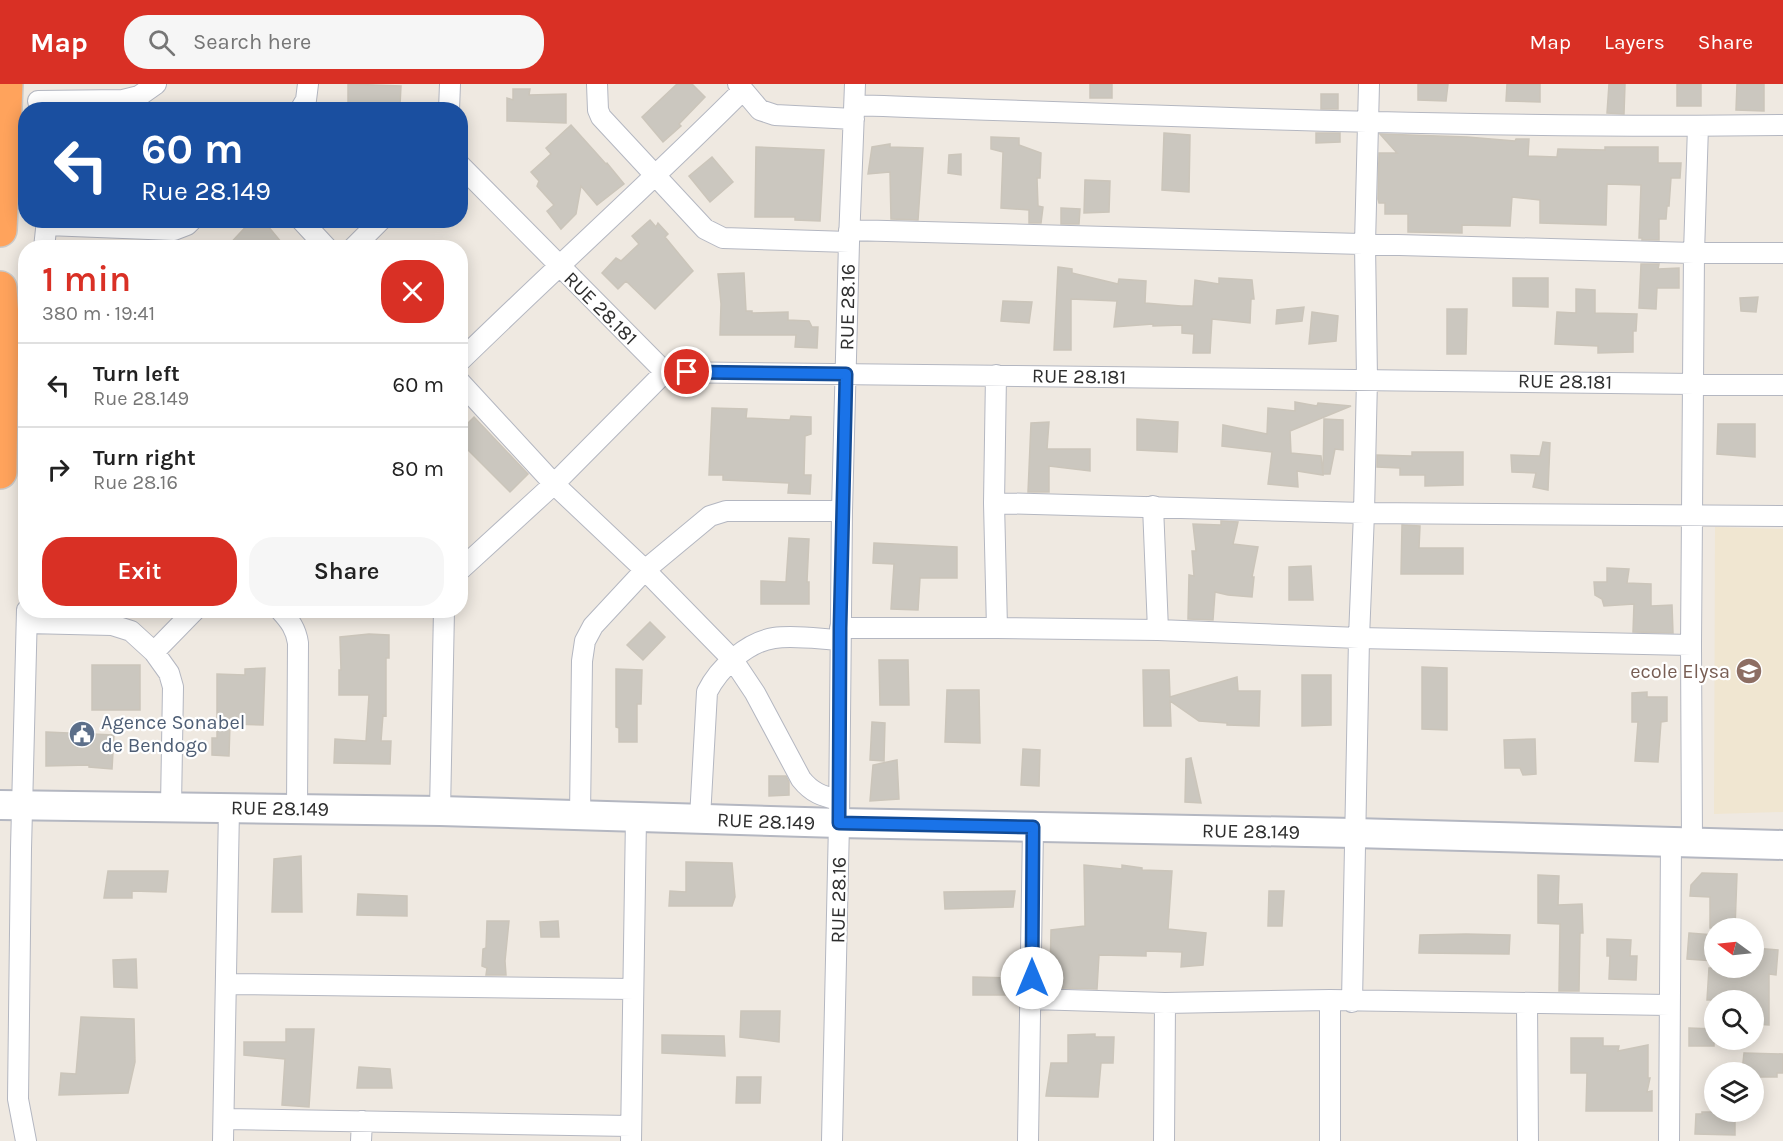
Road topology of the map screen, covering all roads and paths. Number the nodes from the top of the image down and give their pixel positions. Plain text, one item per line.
1 (6, 84) edge
2 (156, 84) edge
3 (308, 84) edge
4 (450, 84) edge
5 (597, 84) edge
6 (855, 84) edge
7 (1369, 84) edge
8 (740, 87) edge
9 (38, 98) edge
10 (305, 102) edge
11 (449, 102) edge
12 (855, 112) junction
13 (1368, 123) junction
14 (1783, 125) edge
15 (1698, 126) junction
16 (468, 173) edge
17 (656, 176) junction
18 (138, 228) edge
19 (178, 228) edge
20 (308, 228) edge
21 (373, 228) edge
22 (0, 230) edge
23 (849, 236) junction
24 (320, 240) edge
25 (361, 240) edge
26 (1365, 244) junction
27 (1694, 253) junction
28 (1783, 253) edge
29 (559, 264) junction
30 (0, 288) edge
31 (468, 353) edge
32 (665, 372) junction
33 (846, 374) junction
34 (996, 375) junction
35 (1366, 379) junction
36 (1694, 383) junction
37 (1783, 385) edge
38 (468, 391) edge
39 (0, 472) edge
40 (554, 484) junction
41 (994, 503) junction
42 (1153, 506) junction
43 (842, 510) junction
44 (1364, 513) junction
45 (1693, 515) junction
46 (1783, 516) edge
47 (468, 563) edge
48 (645, 570) junction
49 (27, 618) edge
50 (38, 618) edge
51 (187, 618) edge
52 (287, 618) edge
53 (444, 618) edge
54 (997, 627) junction
55 (1158, 630) junction
56 (840, 634) junction
57 (1359, 638) junction
58 (1691, 645) junction
59 (154, 652) junction
60 (732, 660) junction
61 (11, 804) edge
62 (171, 806) junction
63 (229, 808) junction
64 (297, 809) junction
65 (440, 811) junction
66 (839, 811) junction
67 (580, 815) junction
68 (636, 818) junction
69 (700, 819) junction
70 (1033, 827) junction
71 (1354, 833) junction
72 (1682, 843) junction
73 (1783, 845) edge
74 (227, 984) junction
75 (633, 989) junction
76 (1032, 999) junction
77 (1330, 1000) junction
78 (1352, 1002) junction
79 (1165, 1003) junction
80 (1527, 1003) junction
81 (1669, 1005) junction
82 (224, 1119) junction
83 (362, 1121) junction
84 (494, 1132) edge
85 (631, 1133) edge
86 (26, 1141) edge
87 (223, 1141) edge
88 (361, 1141) edge
89 (832, 1141) edge
90 (1028, 1141) edge
91 (1164, 1141) edge
92 (1330, 1141) edge
93 (1528, 1141) edge
94 (1670, 1141) edge

1 - 22 highway
2 - 9 street
3 - 10 street
4 - 11 street
5 - 17 street
6 - 12 street, RUE 28.16
7 - 13 street
8 - 12 street
8 - 17 street
12 - 13 street
12 - 23 street, RUE 28.16
13 - 15 street
13 - 26 street
14 - 15 street
15 - 27 street
16 - 29 street, RUE 28.181
17 - 23 street
17 - 29 street
18 - 19 street
20 - 24 street
21 - 25 street
23 - 26 street
23 - 33 street, RUE 28.16
26 - 27 street
26 - 35 street
27 - 28 street
27 - 36 street
29 - 31 street
29 - 32 street, RUE 28.181
30 - 39 highway
32 - 33 street, RUE 28.181
32 - 40 street
33 - 34 street, RUE 28.181
33 - 43 street, RUE 28.16
34 - 35 street, RUE 28.181
34 - 41 street
35 - 36 street, RUE 28.181
35 - 44 street
36 - 37 street, RUE 28.181
36 - 45 street
38 - 40 street
40 - 47 street
40 - 48 street
41 - 42 street
41 - 54 street
42 - 44 street
42 - 55 street
43 - 48 street
43 - 56 street, RUE 28.16
44 - 45 street
44 - 57 street
45 - 46 street
45 - 58 street
48 - 60 street
48 - 67 street
49 - 61 street
50 - 59 street
51 - 59 street
52 - 64 street
53 - 65 street
54 - 55 street
54 - 56 street
55 - 57 street
56 - 60 street
56 - 66 street, RUE 28.16
57 - 58 street
57 - 71 street
58 - 72 street
59 - 62 street
60 - 66 street
60 - 69 street
61 - 62 street, RUE 28.149
61 - 86 street
62 - 63 street, RUE 28.149
63 - 64 street, RUE 28.149
63 - 74 street
64 - 65 street, RUE 28.149
65 - 67 street, RUE 28.149
66 - 69 street, RUE 28.149
66 - 70 street, RUE 28.149
66 - 89 street, RUE 28.16
67 - 68 street, RUE 28.149
68 - 69 street, RUE 28.149
68 - 75 street
70 - 71 street, RUE 28.149
70 - 76 street
71 - 72 street, RUE 28.149
71 - 78 street
72 - 73 street, RUE 28.149
72 - 81 street
74 - 75 street
74 - 82 street
75 - 85 street
76 - 79 street
76 - 90 street
77 - 78 street
77 - 79 street
77 - 92 street
78 - 80 street
79 - 91 street
80 - 81 street
80 - 93 street
81 - 94 street
82 - 83 street
82 - 87 street
83 - 84 street
83 - 88 street
84 - 85 street

